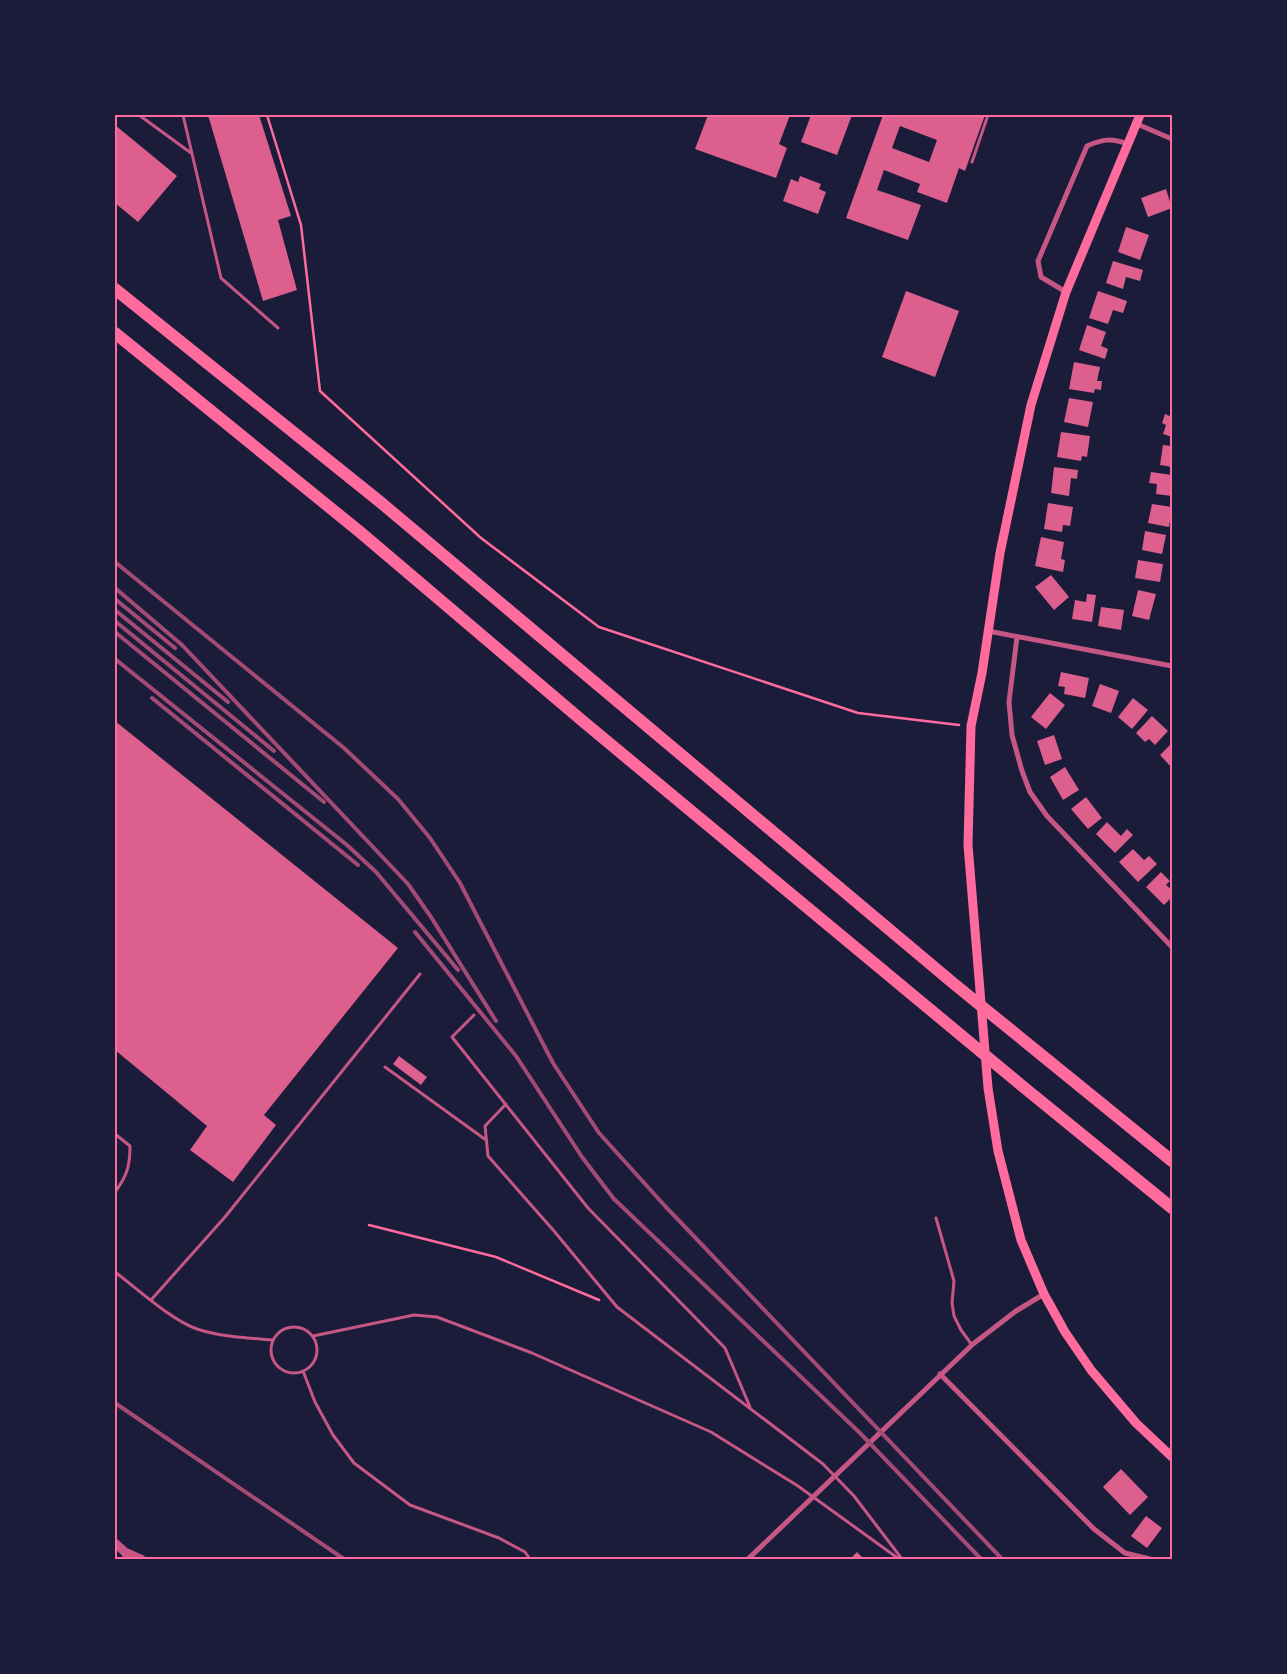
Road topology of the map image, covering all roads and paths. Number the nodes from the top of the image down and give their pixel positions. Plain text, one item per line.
1 (140, 115) edge
2 (183, 115) edge
3 (267, 115) edge
4 (988, 115) edge
5 (1138, 119) edge
6 (1172, 139) edge
7 (1128, 144) junction
8 (191, 152) junction
9 (972, 162) dead end
10 (115, 289) edge
11 (1066, 292) junction
12 (278, 328) dead end
13 (115, 333) edge
14 (988, 631) junction
15 (1017, 637) junction
16 (1172, 666) edge
17 (971, 726) junction
18 (1172, 947) edge
19 (420, 974) dead end
20 (474, 1015) dead end
21 (385, 1067) dead end
22 (506, 1104) junction
23 (115, 1134) edge
24 (487, 1141) junction
25 (1172, 1161) edge
26 (115, 1192) edge
27 (1172, 1208) edge
28 (936, 1218) dead end
29 (369, 1225) dead end
30 (115, 1272) edge
31 (1044, 1294) junction
32 (151, 1300) junction
33 (617, 1307) junction
34 (313, 1336) junction
35 (273, 1340) junction
36 (972, 1345) junction
37 (303, 1371) junction
38 (940, 1374) junction
39 (750, 1409) junction
40 (1172, 1457) edge
41 (115, 1543) edge
42 (127, 1555) edge
43 (142, 1559) edge
44 (530, 1559) edge
45 (748, 1559) edge
46 (900, 1559) edge
47 (1150, 1559) edge

1 - 8 lane
2 - 8 lane
3 - 17 path
4 - 9 lane
5 - 6 street
5 - 7 main road
7 - 11 main road
7 - 11 street
8 - 12 lane
10 - 25 highway
11 - 14 main road
13 - 27 highway
14 - 15 street
14 - 17 main road
15 - 16 street
15 - 18 street
17 - 31 main road
19 - 32 lane
20 - 22 lane
21 - 24 lane
22 - 24 lane
22 - 39 lane
23 - 26 lane
24 - 33 lane
28 - 36 lane
29 - 33 path
30 - 32 lane
31 - 36 street
31 - 40 main road
32 - 35 lane
33 - 39 lane
34 - 35 lane
34 - 37 lane
34 - 46 lane
35 - 37 lane
36 - 38 street
37 - 44 lane
38 - 45 street
38 - 47 street
39 - 46 lane
41 - 42 street
42 - 43 street

